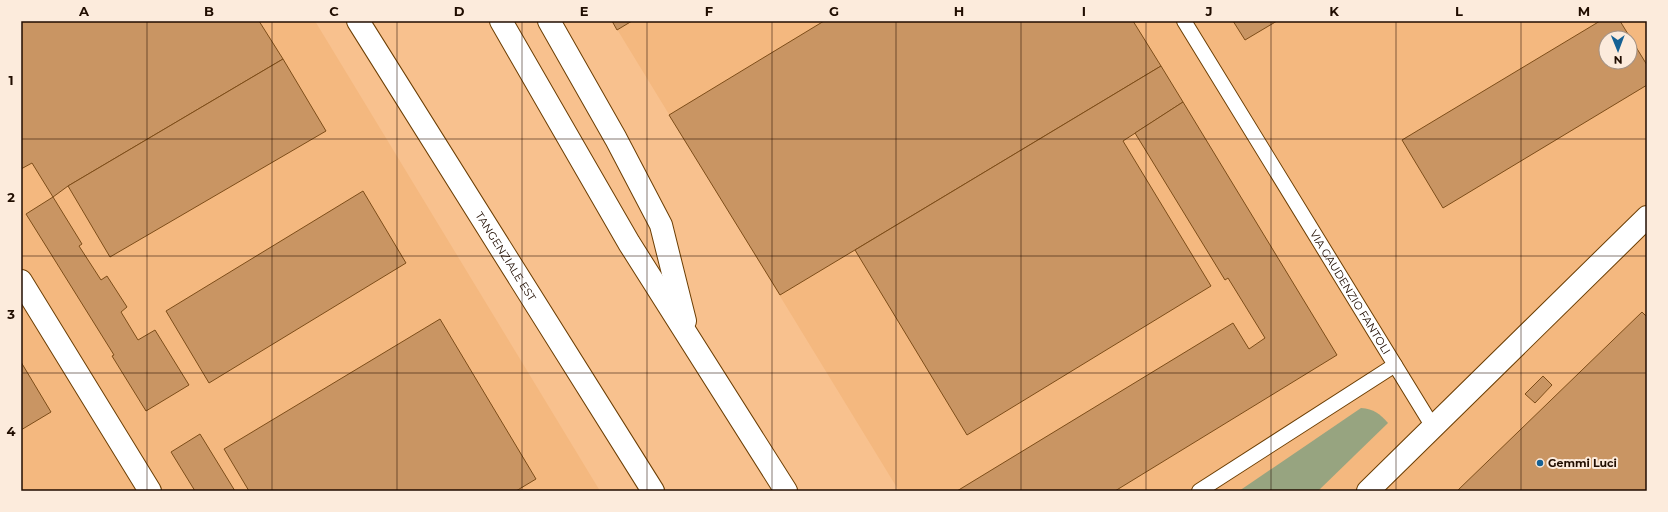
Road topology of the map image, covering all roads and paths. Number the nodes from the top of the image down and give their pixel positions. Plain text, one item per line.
1 (358, 21) edge
2 (501, 21) edge
3 (549, 21) edge
4 (1184, 21) edge
5 (1644, 226) edge
6 (21, 281) edge
7 (690, 340) junction
8 (1395, 365) junction
9 (1433, 427) junction
10 (150, 491) edge
11 (653, 491) edge
12 (786, 491) edge
13 (1199, 491) edge
14 (1368, 491) edge

1 - 11 main road, TANGENZIALE EST
2 - 7 main road
3 - 7 main road
4 - 8 lane, VIA GAUDENZIO FANTOLI
5 - 9 main road
6 - 10 main road
7 - 12 main road
8 - 9 lane
8 - 13 lane, VIA GAUDENZIO FANTOLI
9 - 14 main road

